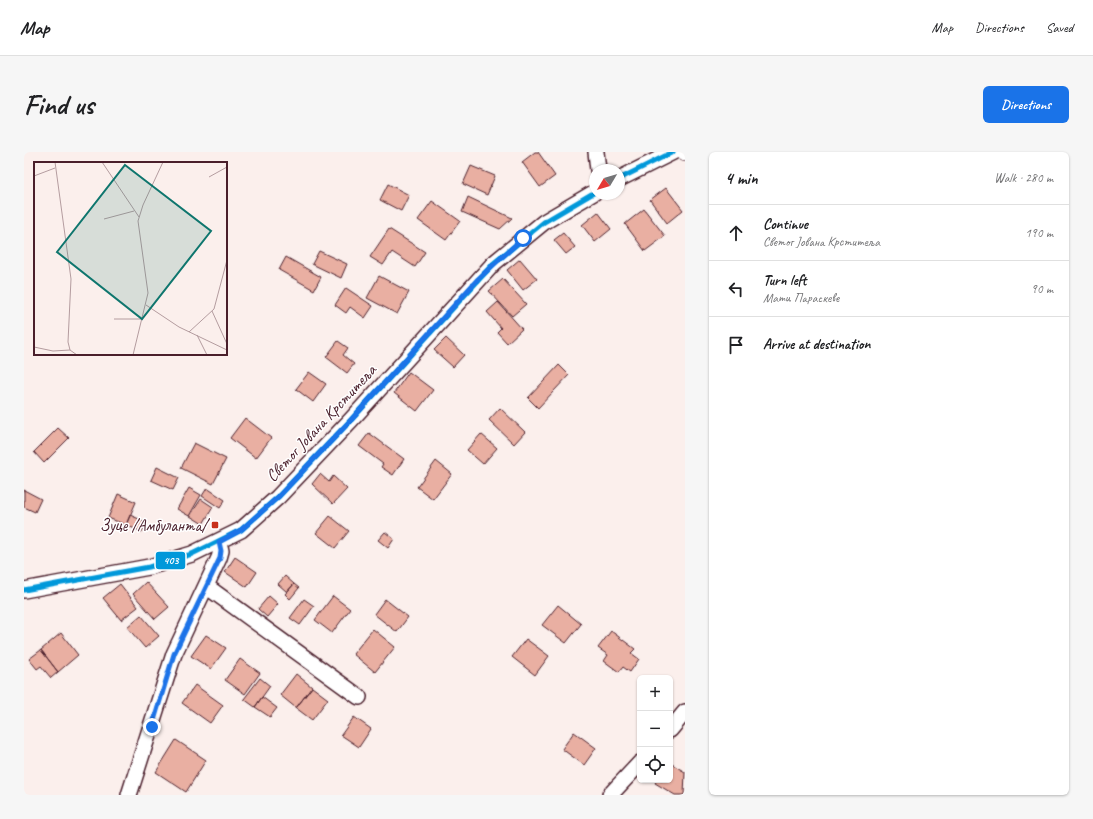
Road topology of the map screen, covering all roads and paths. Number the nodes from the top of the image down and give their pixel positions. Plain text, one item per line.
1 (596, 152) edge
2 (673, 152) edge
3 (597, 164) edge
4 (625, 176) edge
5 (589, 196) edge
6 (219, 542) junction
7 (206, 586) junction
8 (24, 590) edge
9 (359, 697) dead end
10 (685, 712) edge
11 (673, 726) edge
12 (637, 766) edge
13 (129, 795) edge
14 (610, 795) edge

1 - 3 street
2 - 4 street
5 - 6 street, Светог Јована Крститеља
6 - 7 street
6 - 8 street, Светог Јована Крститеља
7 - 9 street
7 - 13 street
10 - 11 street
12 - 14 street

